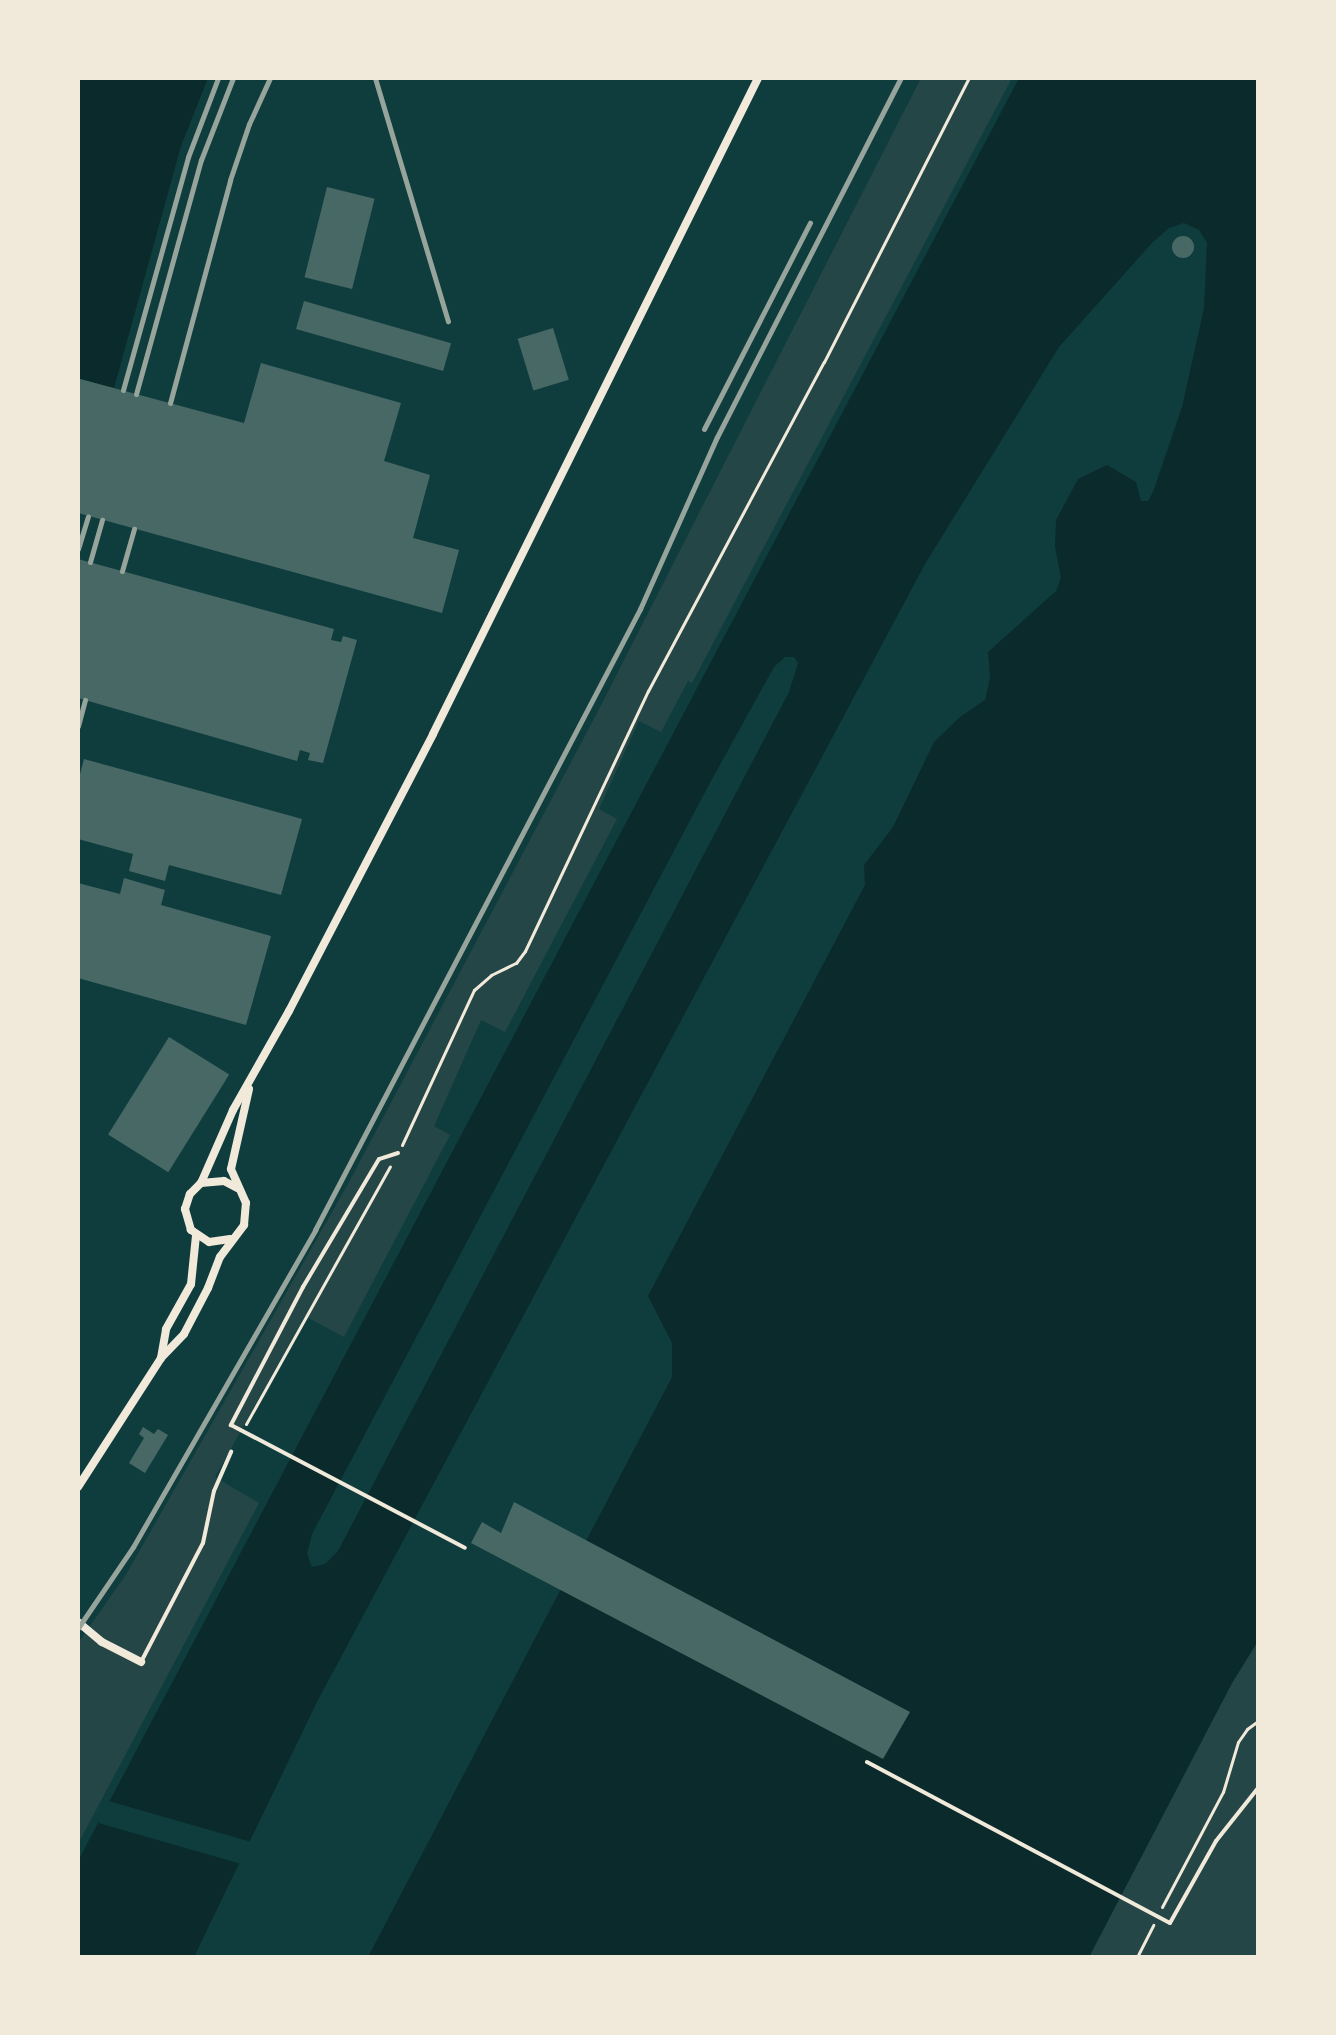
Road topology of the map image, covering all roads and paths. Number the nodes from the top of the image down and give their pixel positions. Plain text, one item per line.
1 (758, 78) edge
2 (969, 78) edge
3 (249, 1086) junction
4 (398, 1153) junction
5 (201, 1183) junction
6 (238, 1189) junction
7 (196, 1236) junction
8 (230, 1239) junction
9 (161, 1358) junction
10 (246, 1425) dead end
11 (231, 1452) dead end
12 (78, 1487) edge
13 (465, 1548) dead end
14 (78, 1622) edge
15 (141, 1662) joint
16 (1258, 1721) edge
17 (867, 1762) dead end
18 (1258, 1788) edge
19 (1164, 1903) dead end
20 (1149, 1934) dead end
21 (1137, 1957) edge

1 - 3 street
2 - 4 path
3 - 5 street
3 - 6 street
4 - 10 path
4 - 13 lane
5 - 6 street
5 - 7 street
6 - 8 street
7 - 8 street
7 - 9 street
8 - 9 street
9 - 12 street
11 - 15 lane
14 - 15 street
16 - 19 path
17 - 18 lane
20 - 21 path

